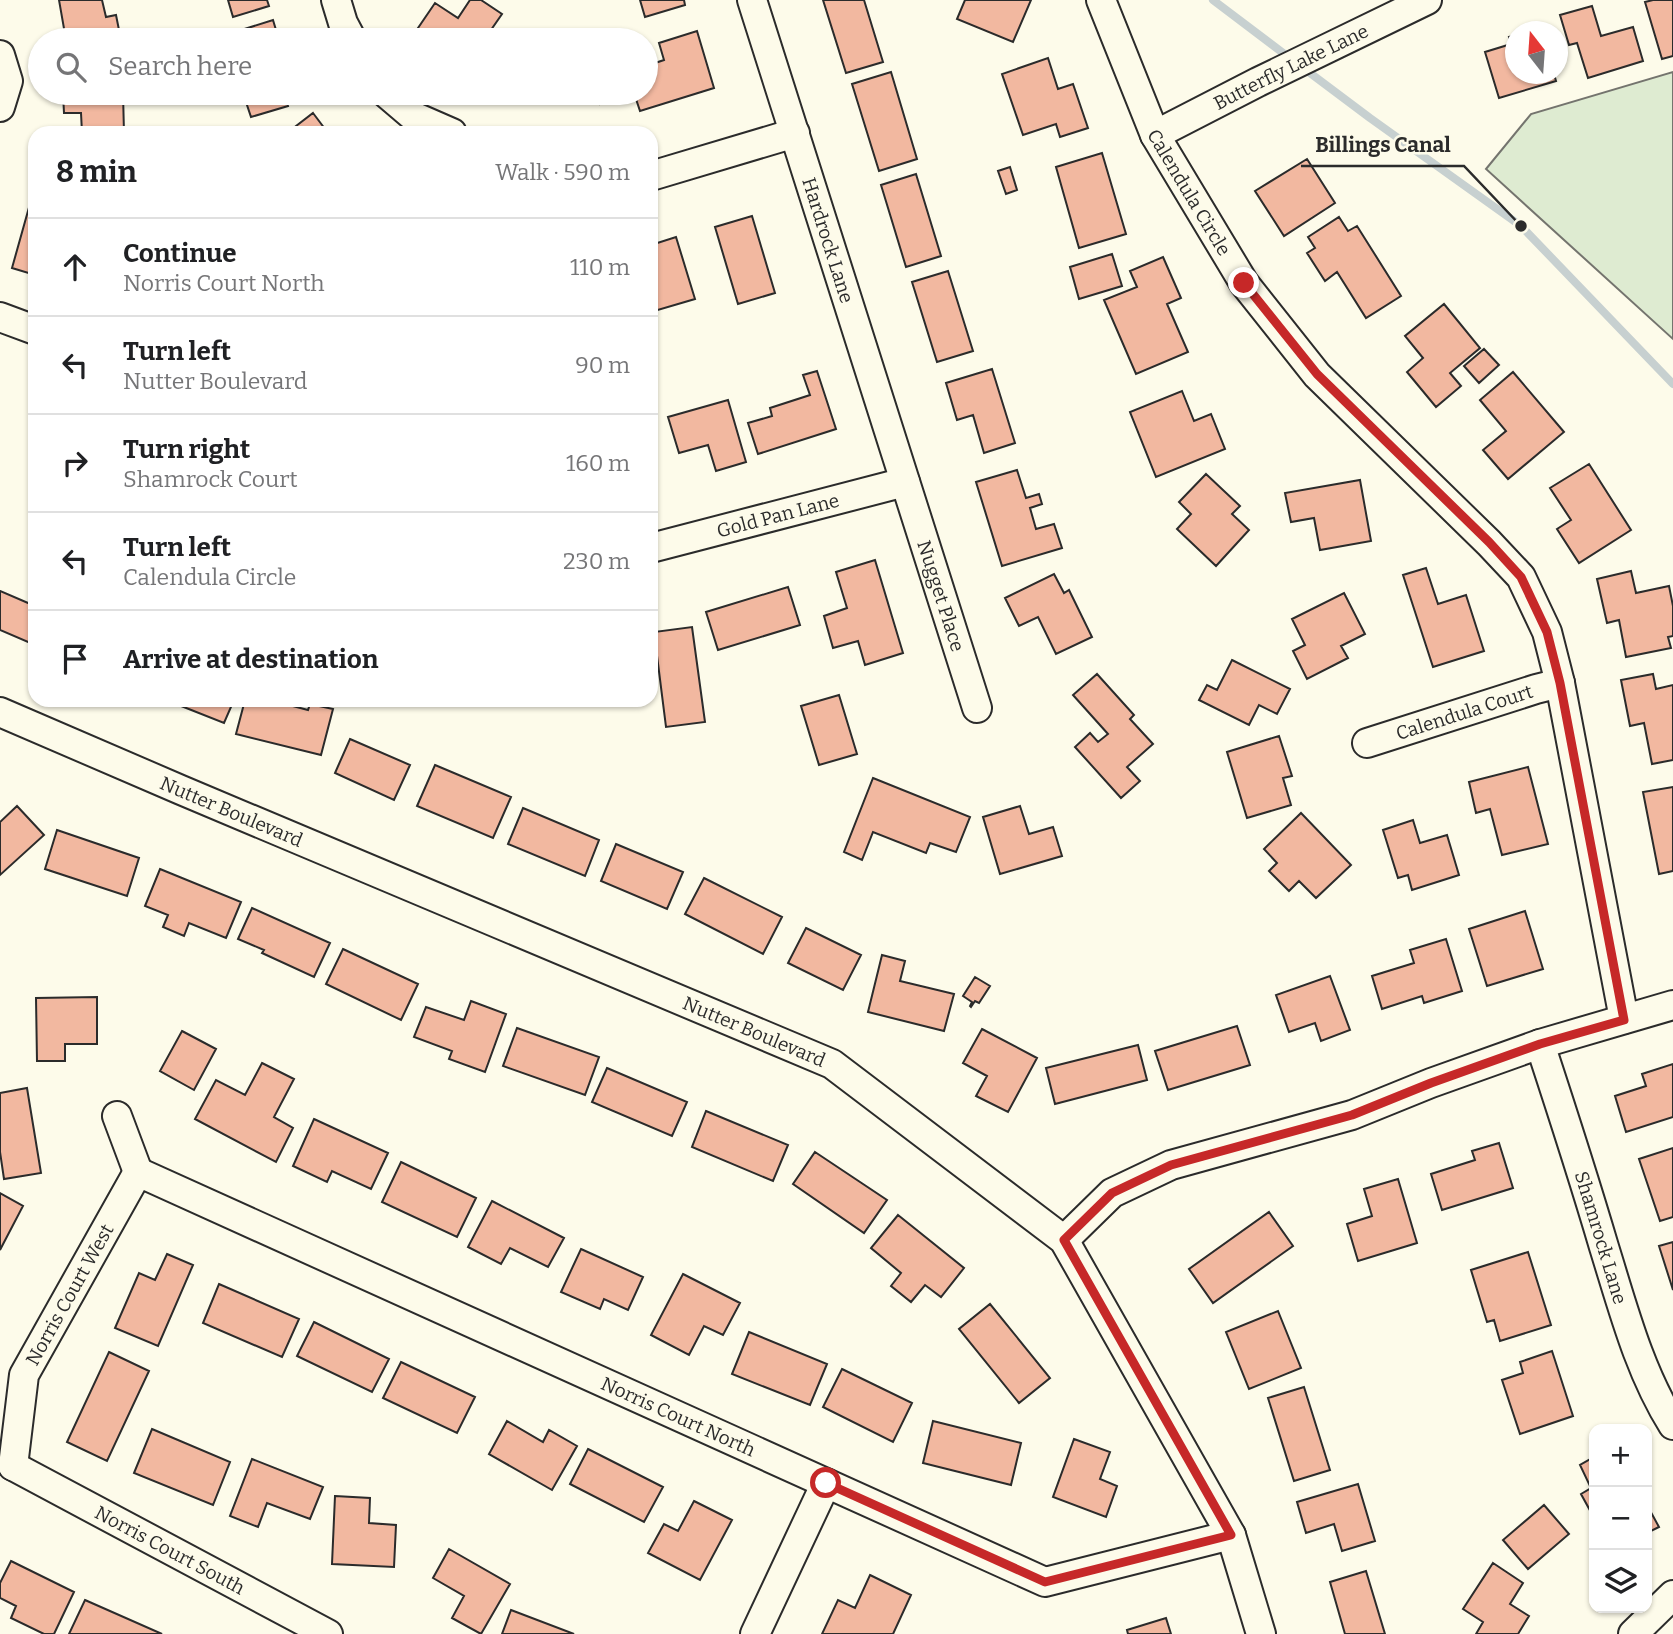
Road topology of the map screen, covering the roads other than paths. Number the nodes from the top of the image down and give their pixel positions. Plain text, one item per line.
1 (336, 0) edge
2 (752, 0) edge
3 (1101, 0) edge
4 (1427, 0) edge
5 (346, 28) edge
6 (0, 55) edge
7 (400, 105) edge
8 (0, 107) edge
9 (436, 126) edge
10 (795, 133) junction
11 (1155, 135) junction
12 (658, 174) edge
13 (0, 317) edge
14 (28, 327) edge
15 (905, 482) junction
16 (658, 546) edge
17 (1560, 683) junction
18 (977, 708) dead end
19 (0, 712) edge
20 (1367, 743) dead end
21 (1673, 1005) edge
22 (1624, 1020) junction
23 (1540, 1044) junction
24 (117, 1116) dead end
25 (138, 1172) junction
26 (1064, 1240) junction
27 (1673, 1426) edge
28 (6, 1468) edge
29 (826, 1483) junction
30 (1231, 1535) junction
31 (1673, 1595) edge
32 (328, 1634) edge
33 (755, 1634) edge
34 (1261, 1634) edge
35 (1633, 1634) edge

1 - 5 street
2 - 10 street, Hardrock Lane
3 - 11 street, Calendula Circle
4 - 11 street, Butterfly Lake Lane
6 - 8 street
7 - 9 street
10 - 12 street
10 - 15 street, Hardrock Lane
11 - 17 street, Calendula Circle
13 - 14 street
15 - 16 street, Gold Pan Lane
15 - 18 street, Nugget Place
17 - 20 street, Calendula Court
17 - 22 street, Calendula Circle
19 - 26 street, Nutter Boulevard
21 - 22 street
22 - 23 street
23 - 26 street
23 - 27 street, Shamrock Lane
24 - 25 street
25 - 28 street, Norris Court West
25 - 29 street, Norris Court North
26 - 30 street, Nutter Boulevard
28 - 32 street, Norris Court South
29 - 30 street, Norris Court North
29 - 33 street
30 - 34 street, Nutter Boulevard
31 - 35 street

